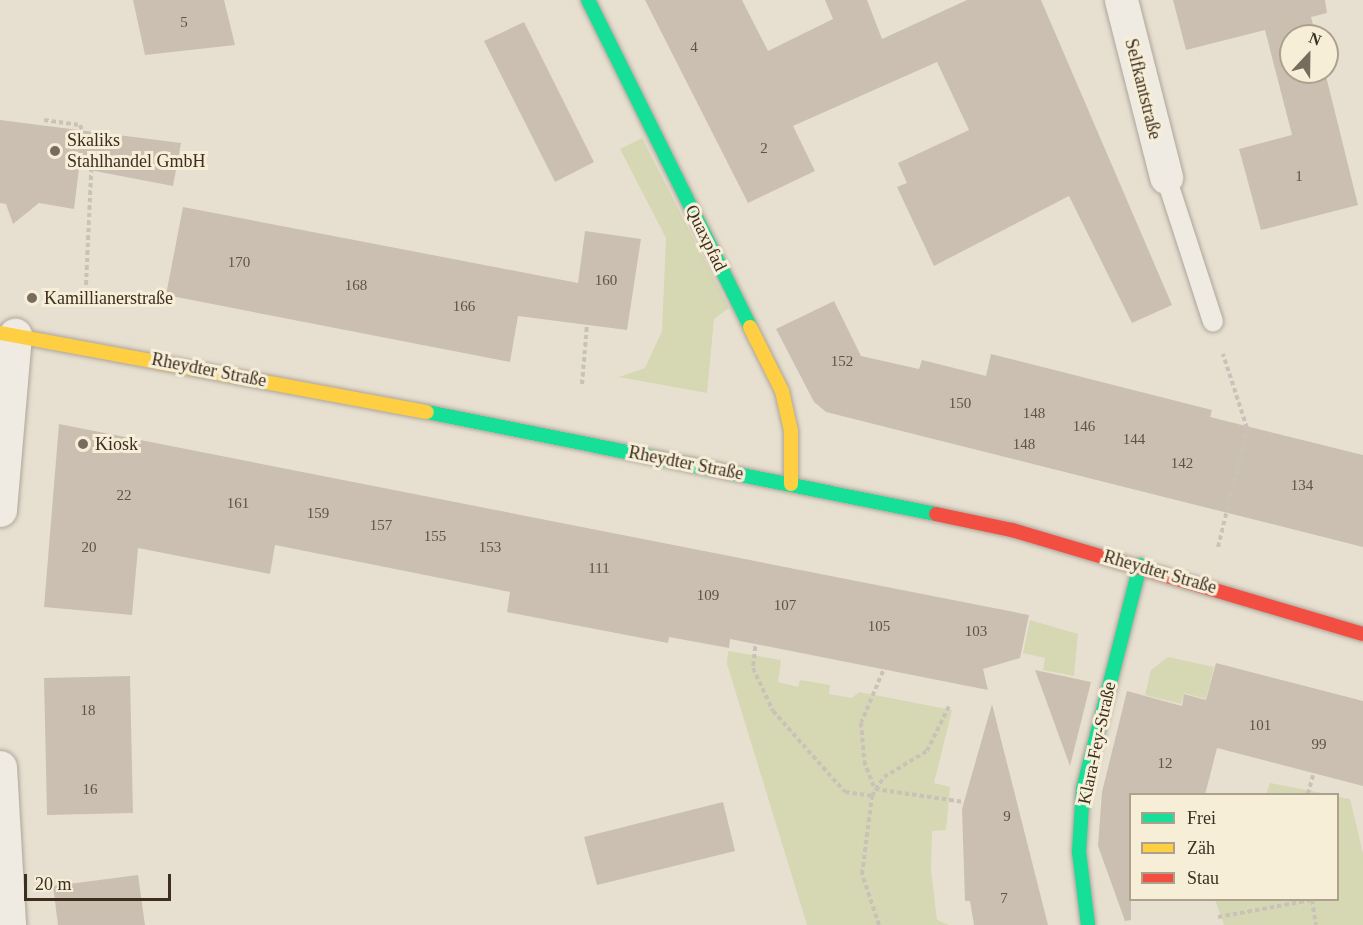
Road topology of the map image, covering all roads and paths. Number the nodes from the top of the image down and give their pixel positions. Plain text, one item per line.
1 (588, 0) edge
2 (1121, 0) edge
3 (44, 120) dead end
4 (1166, 177) joint
5 (1213, 322) joint
6 (587, 324) dead end
7 (7, 334) edge
8 (83, 346) junction
9 (582, 384) dead end
10 (791, 484) junction
11 (0, 510) edge
12 (1140, 565) junction
13 (1207, 585) junction
14 (1363, 634) edge
15 (756, 639) dead end
16 (883, 671) dead end
17 (949, 706) dead end
18 (0, 767) edge
19 (1314, 772) dead end
20 (875, 789) junction
21 (1309, 793) edge
22 (872, 796) junction
23 (964, 802) dead end
24 (1306, 901) edge
25 (1311, 901) edge
26 (1218, 917) dead end
27 (9, 925) edge
28 (879, 925) edge
29 (1088, 925) edge
30 (1316, 925) edge

1 - 10 main road, Quaxpfad
2 - 4 street, Selfkantstraße
3 - 8 path
4 - 5 lane
5 - 13 path
6 - 9 path
7 - 8 main road, Rheydter Straße
7 - 11 street
8 - 10 main road, Rheydter Straße
10 - 12 main road, Rheydter Straße
12 - 13 main road, Rheydter Straße
12 - 29 main road, Klara-Fey-Straße
13 - 14 main road, Rheydter Straße
15 - 22 path
16 - 20 path
17 - 20 path
18 - 27 street
19 - 21 path
20 - 22 path
20 - 23 path
22 - 28 path
24 - 26 path
25 - 30 path

